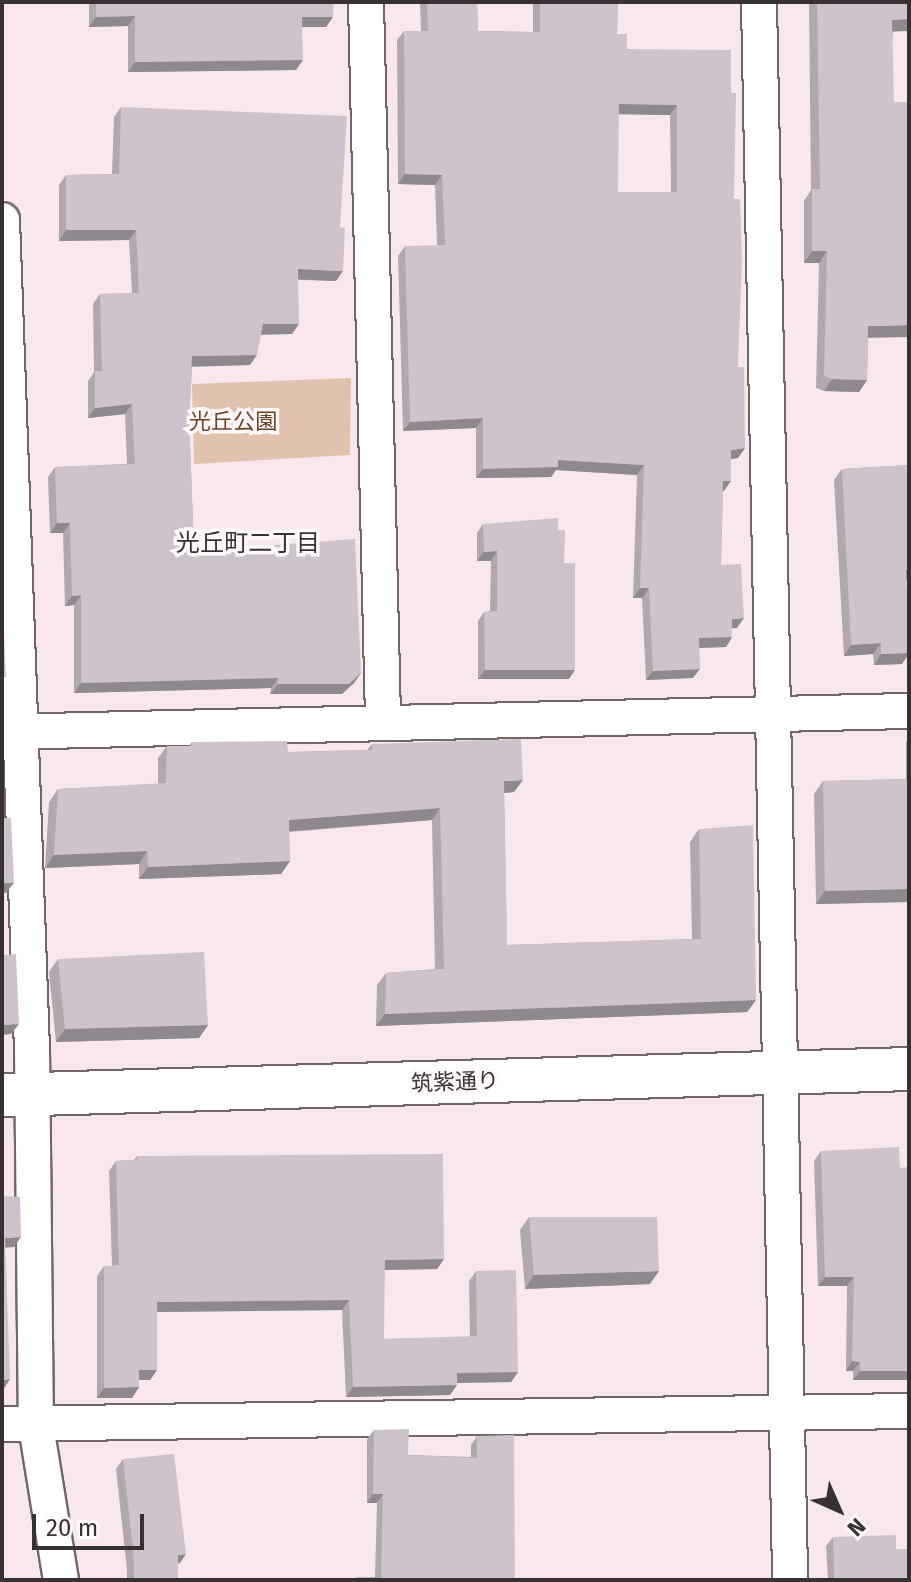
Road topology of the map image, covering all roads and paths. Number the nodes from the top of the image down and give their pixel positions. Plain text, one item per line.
1 (366, 2) edge
2 (759, 2) edge
3 (2, 220) edge
4 (909, 711) edge
5 (775, 714) junction
6 (383, 720) junction
7 (12, 732) edge
8 (909, 1069) edge
9 (782, 1072) junction
10 (17, 1095) edge
11 (909, 1411) edge
12 (785, 1413) junction
13 (2, 1424) edge
14 (36, 1426) junction
15 (61, 1580) edge
16 (790, 1580) edge

1 - 6 street
2 - 5 street
3 - 7 street
4 - 5 street
5 - 6 street
5 - 9 street
6 - 7 street
7 - 10 street
8 - 9 street, 筑紫通り
9 - 10 street, 筑紫通り
9 - 12 street
10 - 14 street
11 - 12 street
12 - 14 street
12 - 16 street
13 - 14 street
14 - 15 street

